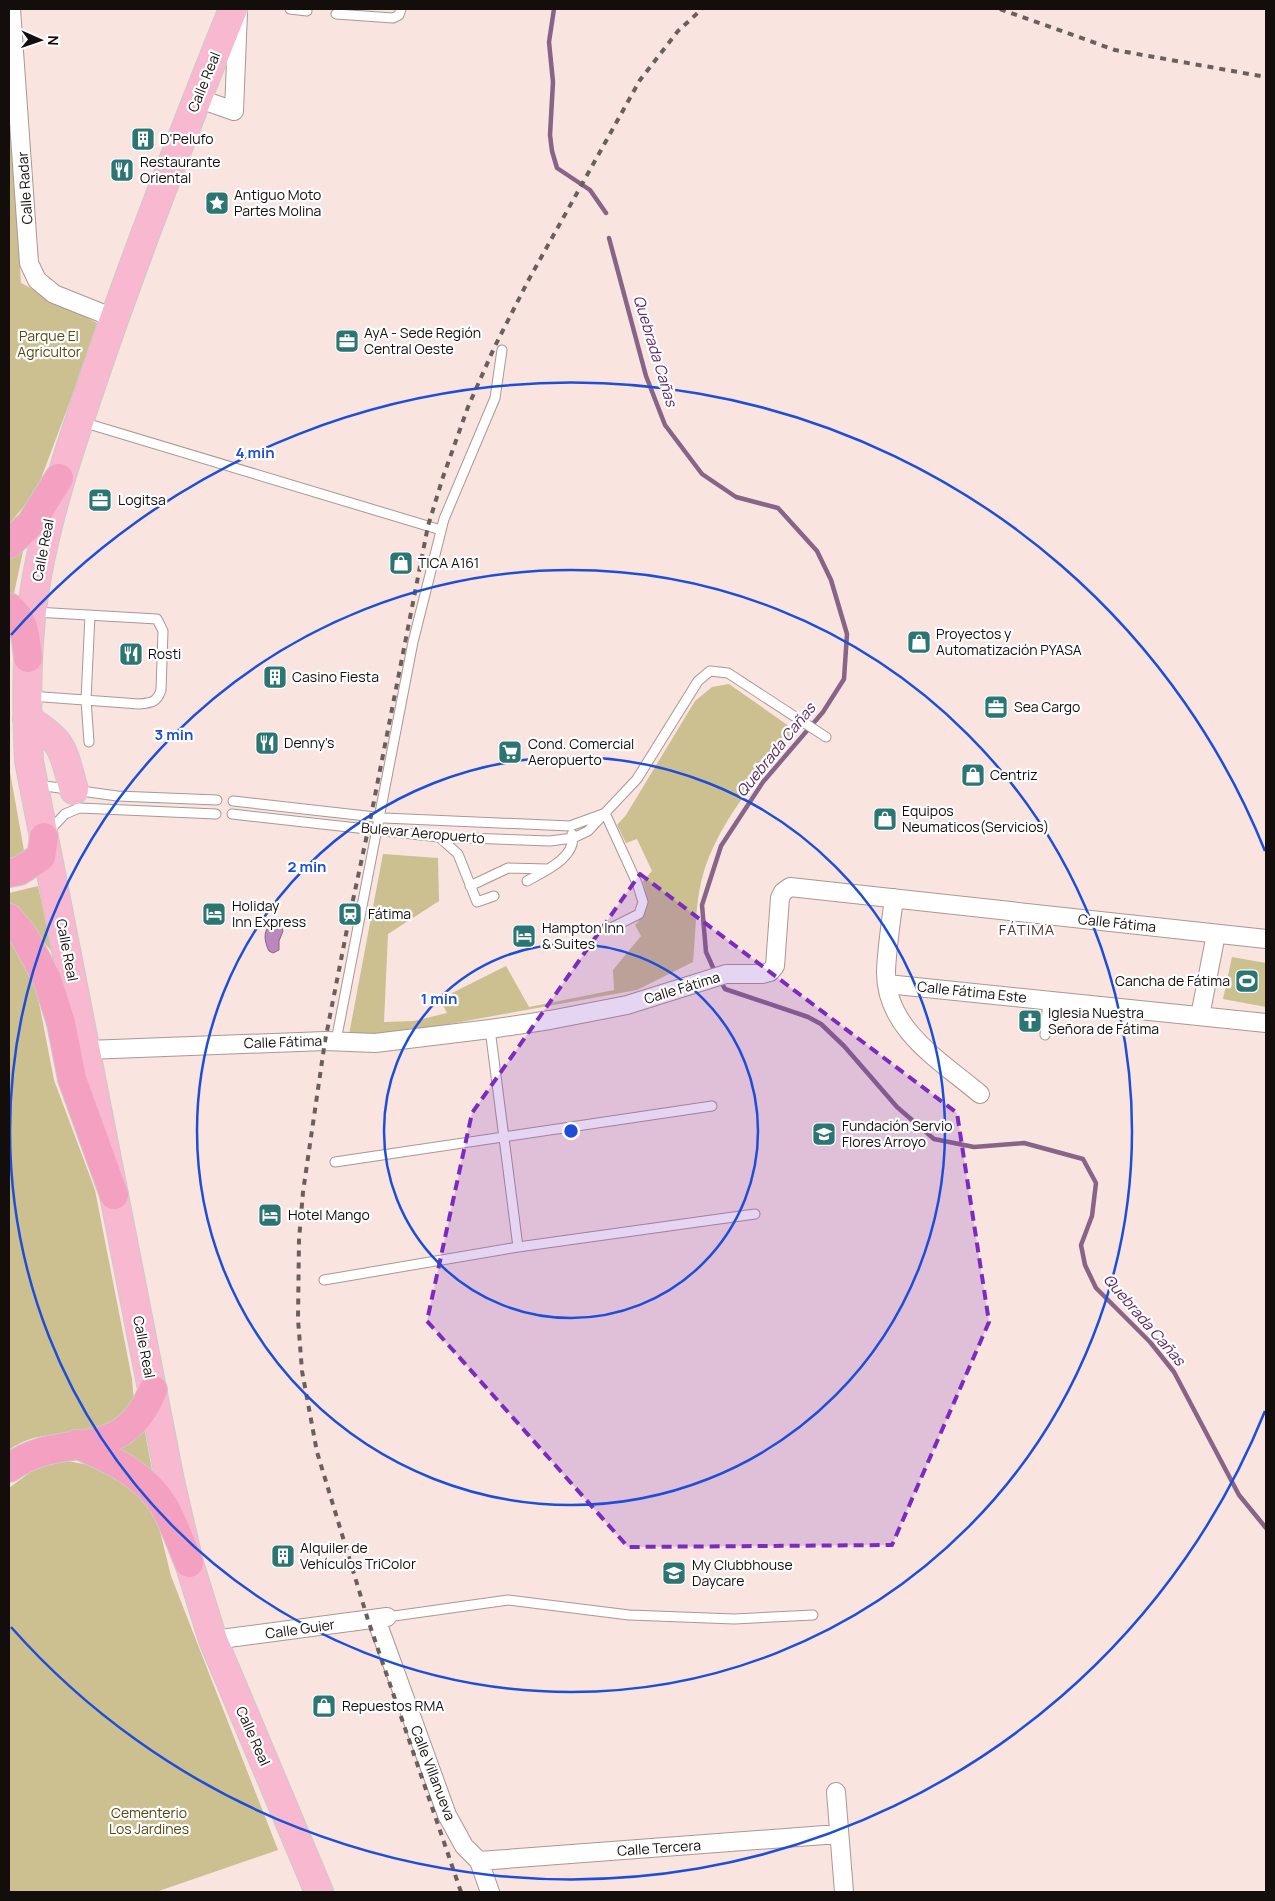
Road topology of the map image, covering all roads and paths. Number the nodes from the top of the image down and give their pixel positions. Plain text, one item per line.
1 (11, 9) edge
2 (233, 9) edge
3 (239, 9) edge
4 (401, 9) edge
5 (336, 14) dead end
6 (197, 98) junction
7 (114, 318) junction
8 (502, 350) dead end
9 (79, 421) junction
10 (59, 478) junction
11 (442, 530) junction
12 (9, 544) edge
13 (20, 609) edge
14 (90, 615) junction
15 (28, 658) joint
16 (86, 700) junction
17 (27, 707) junction
18 (826, 737) dead end
19 (89, 742) dead end
20 (33, 784) junction
21 (74, 790) junction
22 (117, 796) junction
23 (217, 800) dead end
24 (233, 801) dead end
25 (117, 810) junction
26 (606, 813) junction
27 (216, 814) dead end
28 (232, 814) dead end
29 (379, 818) junction
30 (570, 826) junction
31 (377, 829) junction
32 (44, 837) junction
33 (439, 837) junction
34 (573, 838) junction
35 (548, 869) junction
36 (9, 873) edge
37 (527, 881) dead end
38 (470, 886) junction
39 (494, 896) dead end
40 (894, 898) junction
41 (9, 918) edge
42 (609, 929) dead end
43 (1216, 934) junction
44 (1266, 940) edge
45 (887, 984) junction
46 (1048, 999) junction
47 (1200, 1016) junction
48 (1266, 1023) edge
49 (490, 1029) junction
50 (1045, 1035) dead end
51 (336, 1041) junction
52 (87, 1050) junction
53 (980, 1094) dead end
54 (712, 1106) dead end
55 (504, 1138) junction
56 (335, 1162) dead end
57 (114, 1196) junction
58 (756, 1214) dead end
59 (518, 1247) junction
60 (324, 1280) dead end
61 (153, 1390) junction
62 (76, 1444) junction
63 (9, 1468) edge
64 (189, 1563) junction
65 (813, 1615) dead end
66 (382, 1618) junction
67 (213, 1640) junction
68 (836, 1792) dead end
69 (838, 1834) junction
70 (479, 1861) junction
71 (319, 1892) edge
72 (490, 1892) edge
73 (844, 1892) edge

1 - 7 street, Calle Radar
2 - 6 main road, Calle Real
3 - 6 street
4 - 5 lane
6 - 7 main road, Calle Real
7 - 9 main road, Calle Real
8 - 11 lane
9 - 10 main road, Calle Real
9 - 11 lane
10 - 12 highway
10 - 13 main road, Calle Real
11 - 29 lane
13 - 14 lane
13 - 15 highway
14 - 16 lane
14 - 16 lane
15 - 17 main road, Calle Real
16 - 17 lane
16 - 19 lane
17 - 20 main road, Calle Real
17 - 21 main road
18 - 26 lane, Bulevar Aeropuerto
20 - 21 lane
20 - 32 main road, Calle Real
21 - 22 lane
22 - 23 lane
22 - 25 lane
24 - 29 lane, Bulevar Aeropuerto
25 - 27 lane
25 - 32 lane
26 - 30 lane, Bulevar Aeropuerto
26 - 34 lane, Bulevar Aeropuerto
26 - 42 lane
28 - 31 lane, Bulevar Aeropuerto
29 - 30 lane, Bulevar Aeropuerto
29 - 31 lane
30 - 34 lane
31 - 33 lane, Bulevar Aeropuerto
31 - 51 lane
32 - 36 highway
32 - 52 main road, Calle Real
33 - 34 lane, Bulevar Aeropuerto
33 - 38 lane
34 - 35 lane
35 - 37 lane
35 - 38 lane
38 - 39 lane
40 - 43 street, Calle Fátima
40 - 45 street
40 - 49 street, Calle Fátima
41 - 57 highway
43 - 44 street, Calle Fátima
43 - 47 street
45 - 46 street, Calle Fátima Este
45 - 53 street
46 - 47 street, Calle Fátima Este
46 - 50 lane
47 - 48 street, Calle Fátima Este
49 - 51 street, Calle Fátima
49 - 55 lane
51 - 52 street, Calle Fátima
52 - 57 main road, Calle Real
54 - 55 lane
55 - 56 lane
55 - 59 lane
57 - 61 main road, Calle Real
58 - 59 lane
59 - 60 lane
61 - 62 highway
61 - 64 main road, Calle Real
62 - 63 highway
62 - 64 highway
64 - 67 main road, Calle Real
65 - 66 lane
66 - 67 street, Calle Guier
66 - 70 street, Calle Villanueva
67 - 71 main road, Calle Real
68 - 69 street
69 - 70 street, Calle Tercera
69 - 73 street
70 - 72 street, Calle Villanueva

